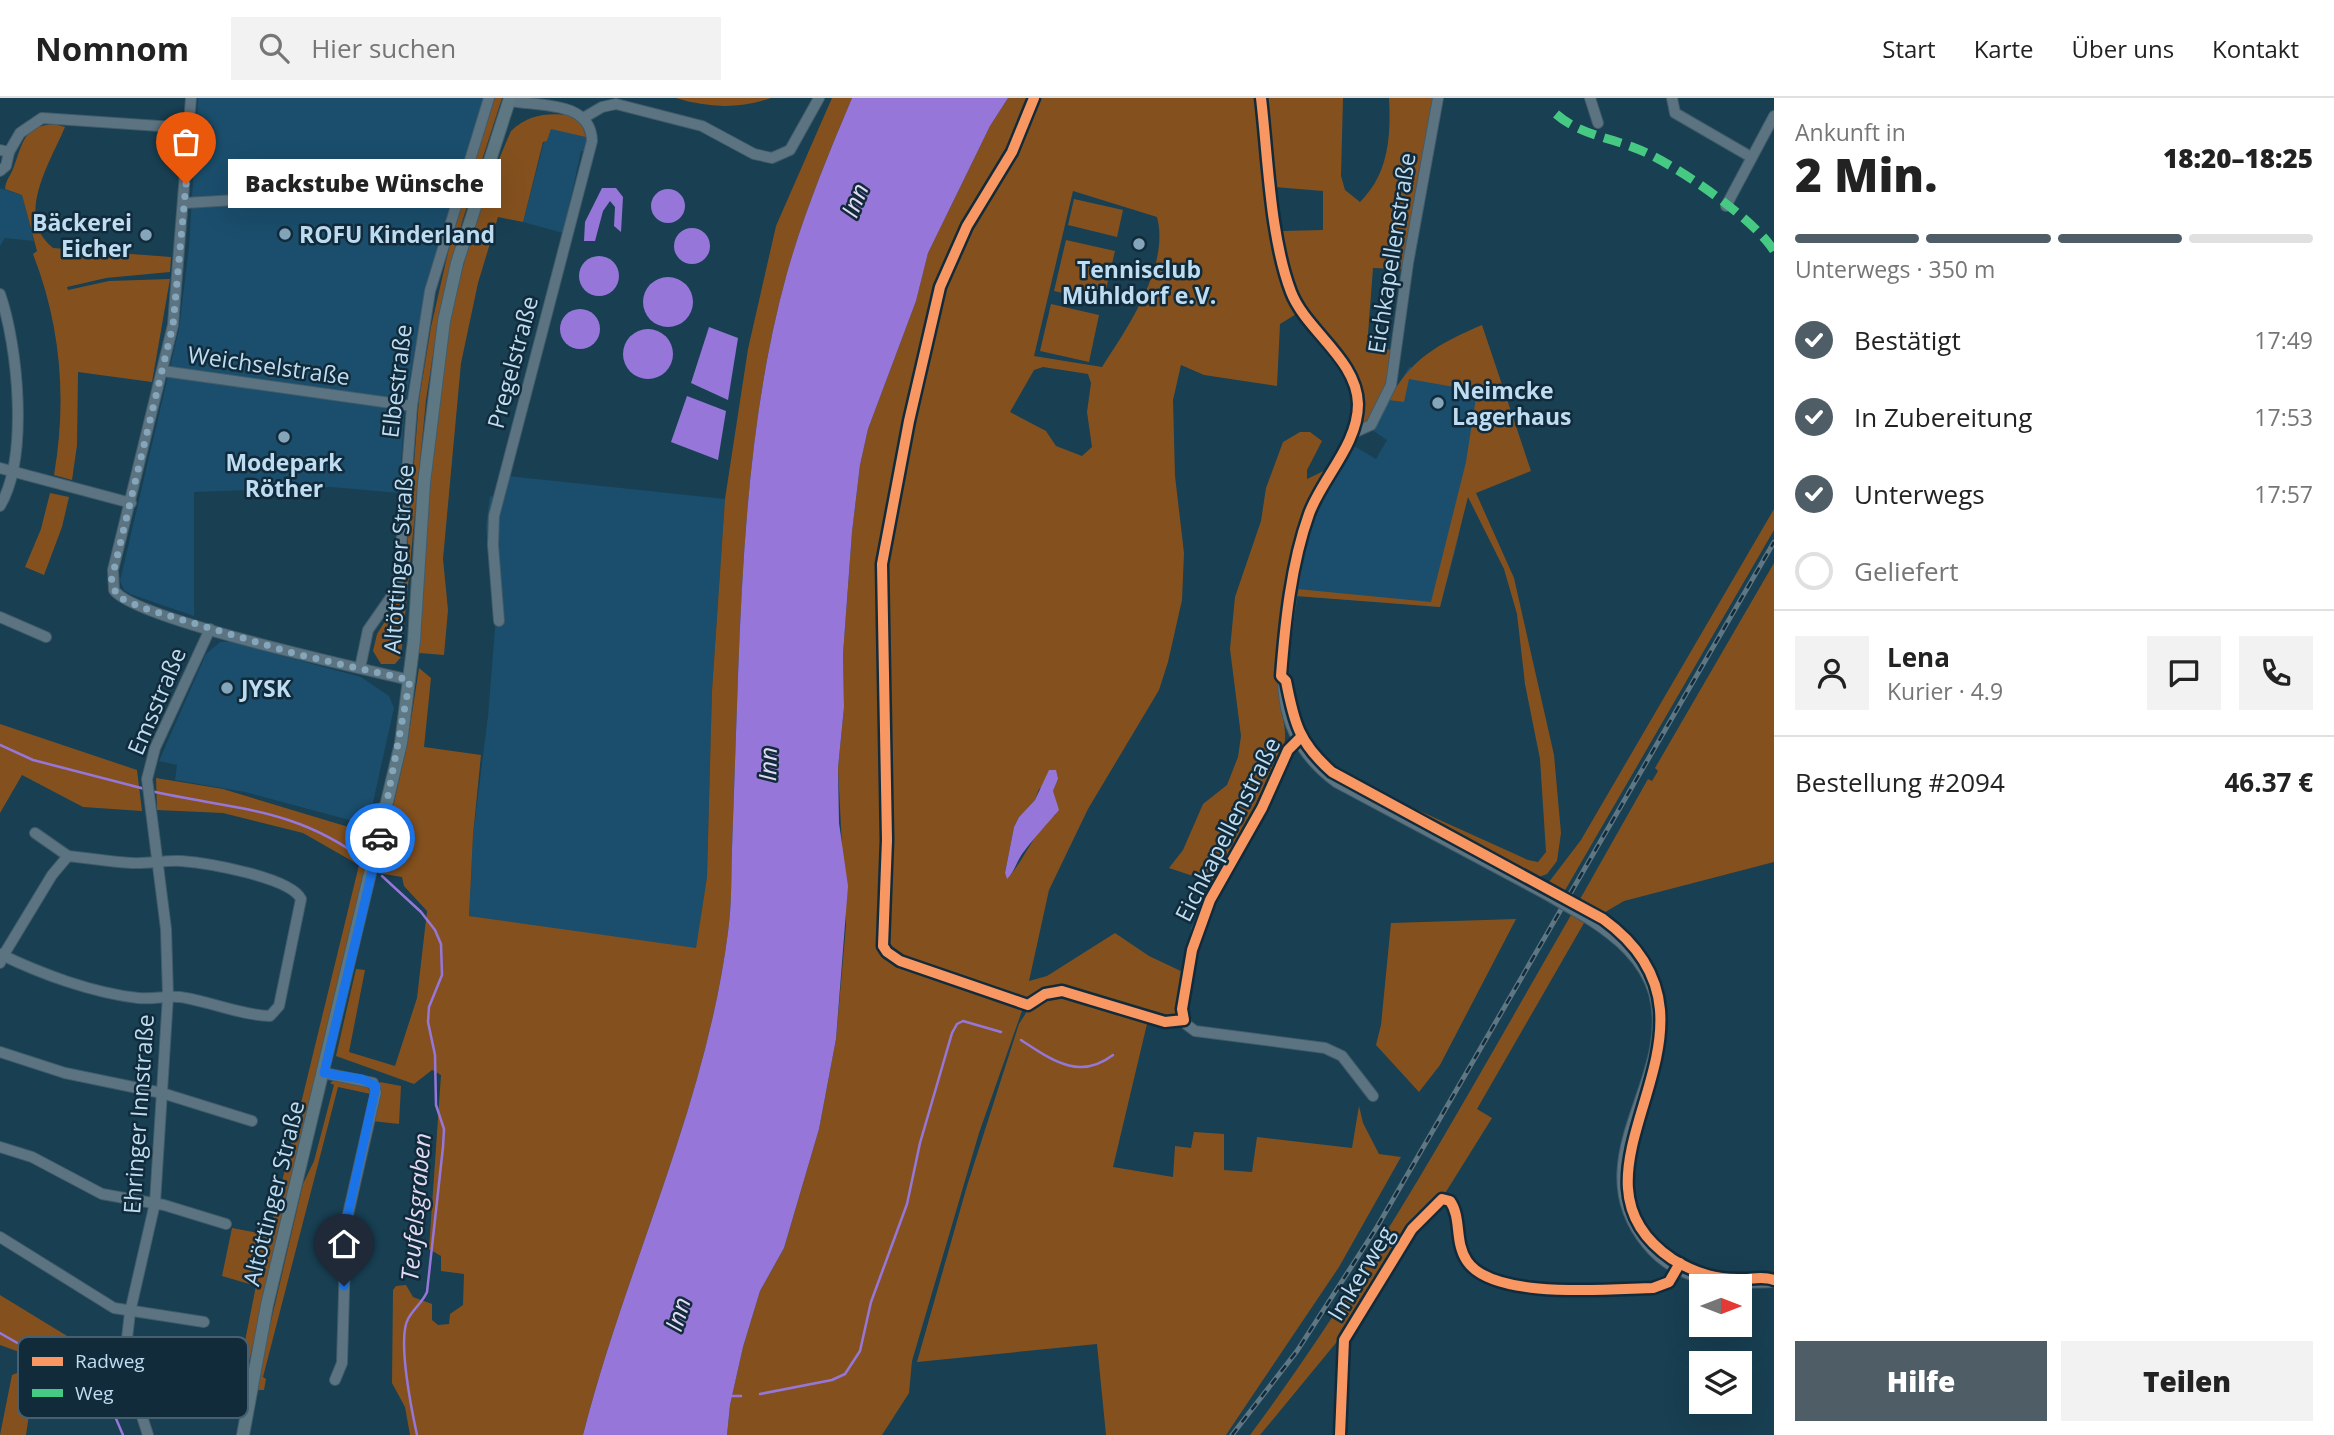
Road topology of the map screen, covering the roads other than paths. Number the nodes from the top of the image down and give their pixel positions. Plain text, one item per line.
1 (191, 98) edge
2 (489, 98) edge
3 (819, 98) edge
4 (1261, 98) edge
5 (1437, 98) edge
6 (1590, 98) edge
7 (1672, 98) edge
8 (510, 100) edge
9 (539, 102) edge
10 (1774, 116) edge
11 (585, 117) junction
12 (1598, 123) dead end
13 (189, 128) junction
14 (5, 151) edge
15 (1751, 157) junction
16 (0, 171) edge
17 (459, 191) junction
18 (185, 203) junction
19 (1726, 206) dead end
20 (0, 294) edge
21 (163, 371) junction
22 (412, 406) junction
23 (1353, 433) junction
24 (0, 468) edge
25 (11, 473) junction
26 (131, 503) junction
27 (0, 506) edge
28 (0, 617) edge
29 (499, 621) dead end
30 (211, 629) junction
31 (46, 637) dead end
32 (360, 668) junction
33 (410, 680) junction
34 (1297, 741) junction
35 (148, 796) joint
36 (35, 833) dead end
37 (68, 856) junction
38 (157, 861) junction
39 (1, 958) edge
40 (168, 996) junction
41 (0, 1052) edge
42 (324, 1073) junction
43 (162, 1093) junction
44 (1373, 1096) dead end
45 (252, 1121) dead end
46 (0, 1147) edge
47 (155, 1203) junction
48 (226, 1224) dead end
49 (0, 1237) edge
50 (1677, 1269) junction
51 (1774, 1282) edge
52 (130, 1312) junction
53 (204, 1322) dead end
54 (128, 1337) edge
55 (335, 1380) dead end
56 (248, 1408) edge
57 (143, 1418) edge
58 (148, 1435) edge
59 (1340, 1435) edge

1 - 13 street
2 - 17 street, Elbestraße
3 - 11 street
4 - 23 street
5 - 23 street, Eichkapellenstraße
6 - 12 street
7 - 15 street
8 - 9 street
8 - 33 main road, Altöttinger Straße
9 - 11 street
10 - 15 street
11 - 29 street, Pregelstraße
13 - 14 street
13 - 18 street
14 - 16 street
15 - 19 street
17 - 18 street
17 - 22 street, Elbestraße
18 - 21 street
20 - 25 street
21 - 22 street, Weichselstraße
21 - 26 street
22 - 32 street, Elbestraße
23 - 34 street, Eichkapellenstraße
24 - 25 street
25 - 26 street
25 - 27 street
26 - 30 street
28 - 31 street
30 - 32 street
30 - 35 street, Emsstraße
32 - 33 street
33 - 42 main road, Altöttinger Straße
34 - 44 street, Eichkapellenstraße
34 - 50 street, bridge
35 - 38 street, Ehringer Innstraße
36 - 37 street
37 - 38 street
37 - 39 street
38 - 40 street, Ehringer Innstraße
38 - 40 street
39 - 40 street
40 - 43 street, Ehringer Innstraße
41 - 43 street
42 - 55 street
42 - 56 main road, Altöttinger Straße
43 - 45 street
43 - 47 street, Ehringer Innstraße
46 - 47 street
47 - 48 street
47 - 52 street, Ehringer Innstraße
49 - 52 street
50 - 51 street
50 - 59 street, Imkerweg
52 - 53 street
52 - 54 street, Ehringer Innstraße
57 - 58 street, Ehringer Innstraße

